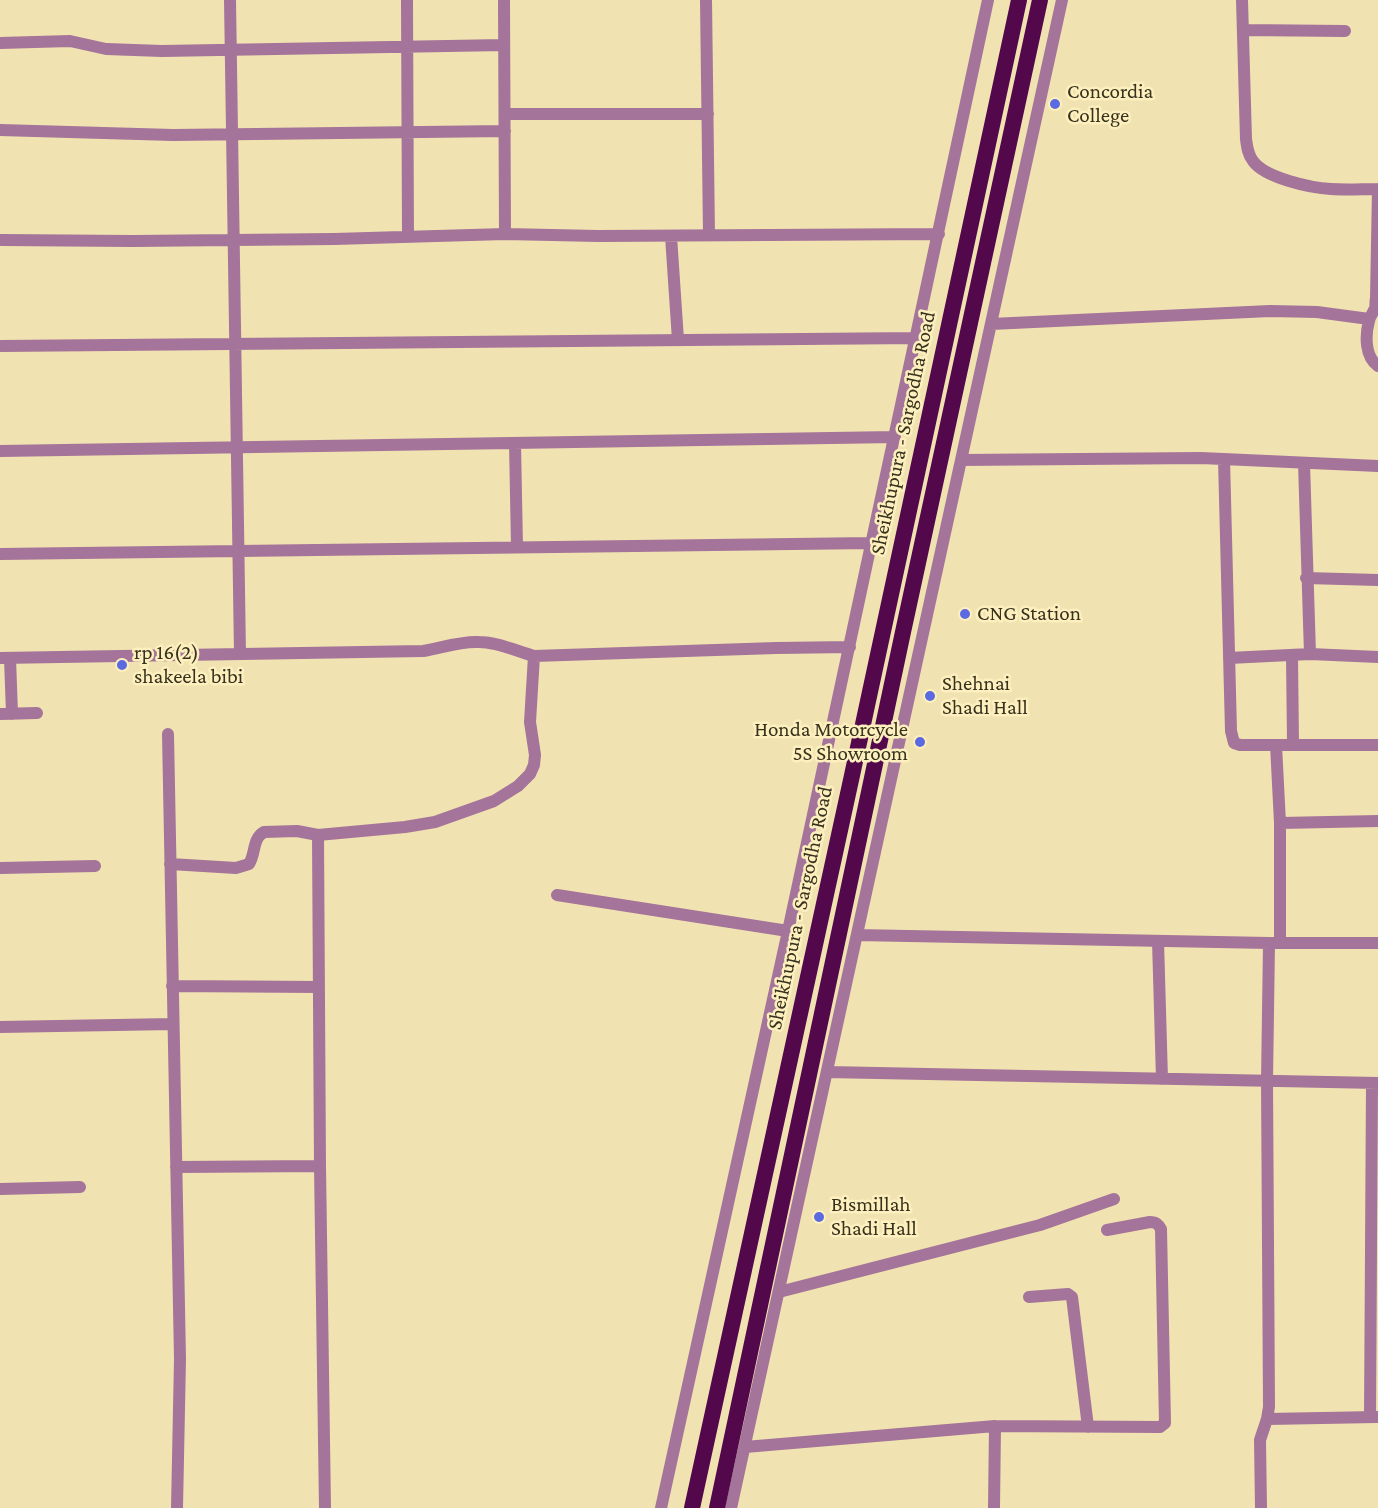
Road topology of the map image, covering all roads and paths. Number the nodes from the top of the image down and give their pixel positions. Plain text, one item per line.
1 (230, 0) edge
2 (407, 0) edge
3 (504, 0) edge
4 (706, 0) edge
5 (988, 0) edge
6 (1019, 0) edge
7 (1040, 0) edge
8 (1062, 0) edge
9 (1242, 0) edge
10 (1243, 30) junction
11 (1345, 31) dead end
12 (0, 43) edge
13 (504, 45) junction
14 (407, 47) junction
15 (231, 50) junction
16 (505, 114) junction
17 (708, 114) junction
18 (0, 130) edge
19 (407, 131) junction
20 (505, 131) junction
21 (233, 134) junction
22 (1378, 189) edge
23 (505, 234) junction
24 (939, 234) junction
25 (671, 236) junction
26 (709, 236) junction
27 (408, 237) junction
28 (0, 240) edge
29 (234, 240) junction
30 (1369, 319) junction
31 (991, 324) junction
32 (917, 338) junction
33 (678, 340) junction
34 (235, 344) junction
35 (0, 346) edge
36 (1378, 366) edge
37 (895, 437) junction
38 (515, 443) junction
39 (237, 448) junction
40 (0, 451) edge
41 (1224, 459) junction
42 (962, 460) junction
43 (1304, 463) junction
44 (1378, 466) edge
45 (872, 543) junction
46 (517, 548) junction
47 (240, 551) junction
48 (0, 554) edge
49 (1306, 578) junction
50 (1378, 580) edge
51 (850, 647) junction
52 (240, 654) junction
53 (1310, 654) junction
54 (1292, 655) junction
55 (534, 656) junction
56 (1378, 657) edge
57 (5, 658) edge
58 (1229, 658) junction
59 (37, 713) dead end
60 (6, 714) edge
61 (168, 734) dead end
62 (1275, 745) junction
63 (1293, 745) junction
64 (1378, 745) edge
65 (1378, 821) edge
66 (1280, 823) junction
67 (318, 835) junction
68 (170, 864) junction
69 (95, 866) dead end
70 (0, 868) edge
71 (558, 895) dead end
72 (788, 931) junction
73 (857, 935) junction
74 (1158, 941) junction
75 (1275, 943) junction
76 (1378, 943) edge
77 (172, 986) junction
78 (319, 987) junction
79 (173, 1024) junction
80 (0, 1027) edge
81 (827, 1072) junction
82 (1162, 1078) junction
83 (1267, 1081) junction
84 (1375, 1083) edge
85 (320, 1166) junction
86 (176, 1167) junction
87 (80, 1187) dead end
88 (0, 1189) edge
89 (1114, 1199) dead end
90 (1107, 1230) dead end
91 (779, 1292) junction
92 (1029, 1298) dead end
93 (1374, 1417) edge
94 (1267, 1419) junction
95 (995, 1426) junction
96 (1088, 1427) junction
97 (745, 1446) junction
98 (177, 1508) edge
99 (325, 1508) edge
100 (661, 1508) edge
101 (692, 1508) edge
102 (717, 1508) edge
103 (731, 1508) edge
104 (994, 1508) edge
105 (1261, 1508) edge

1 - 15 street
2 - 14 street
3 - 13 street
4 - 17 street
5 - 24 street
6 - 101 highway, Sheikhupura - Sargodha Road
7 - 102 highway, Sheikhupura - Sargodha Road
8 - 31 street
9 - 10 street
10 - 11 street
10 - 22 street
12 - 15 street
13 - 14 street
13 - 16 street
14 - 15 street
14 - 19 street
15 - 21 street
16 - 17 street
16 - 20 street
17 - 26 street
18 - 21 street
19 - 20 street
19 - 21 street
19 - 27 street
20 - 23 street
21 - 29 street
22 - 30 street
23 - 25 street
23 - 27 street
24 - 26 street
24 - 32 street
25 - 26 street
25 - 33 street
27 - 29 street
28 - 29 street
29 - 34 street
30 - 31 street
30 - 36 street
31 - 42 street
32 - 33 street
32 - 37 street
33 - 34 street
34 - 35 street
34 - 39 street
37 - 38 street
37 - 45 street
38 - 39 street
38 - 46 street
39 - 40 street
39 - 47 street
41 - 42 street
41 - 43 street
41 - 58 street
42 - 73 street
43 - 44 street
43 - 49 street
45 - 46 street
45 - 51 street
46 - 47 street
47 - 48 street
47 - 52 street
49 - 50 street
49 - 53 street
51 - 55 street
51 - 72 street
52 - 55 street
52 - 57 street
53 - 54 street
53 - 56 street
54 - 58 street
54 - 63 street
55 - 67 street
57 - 60 street
58 - 62 street
59 - 60 street
61 - 68 street
62 - 63 street
62 - 66 street
63 - 64 street
65 - 66 street
66 - 75 street
67 - 68 street
67 - 78 street
68 - 77 street
69 - 70 street
71 - 72 street
72 - 100 street
73 - 74 street
73 - 81 street
74 - 75 street
74 - 82 street
75 - 76 street
75 - 83 street
77 - 78 street
77 - 79 street
78 - 85 street
79 - 80 street
79 - 86 street
81 - 82 street
81 - 91 street
82 - 83 street
83 - 84 street
83 - 94 street
84 - 93 street
85 - 86 street
85 - 99 street
86 - 98 street
87 - 88 street
89 - 91 street
90 - 96 street
91 - 97 street
92 - 96 street
93 - 94 street
94 - 105 street
95 - 96 street
95 - 97 street
95 - 104 street
97 - 103 street

